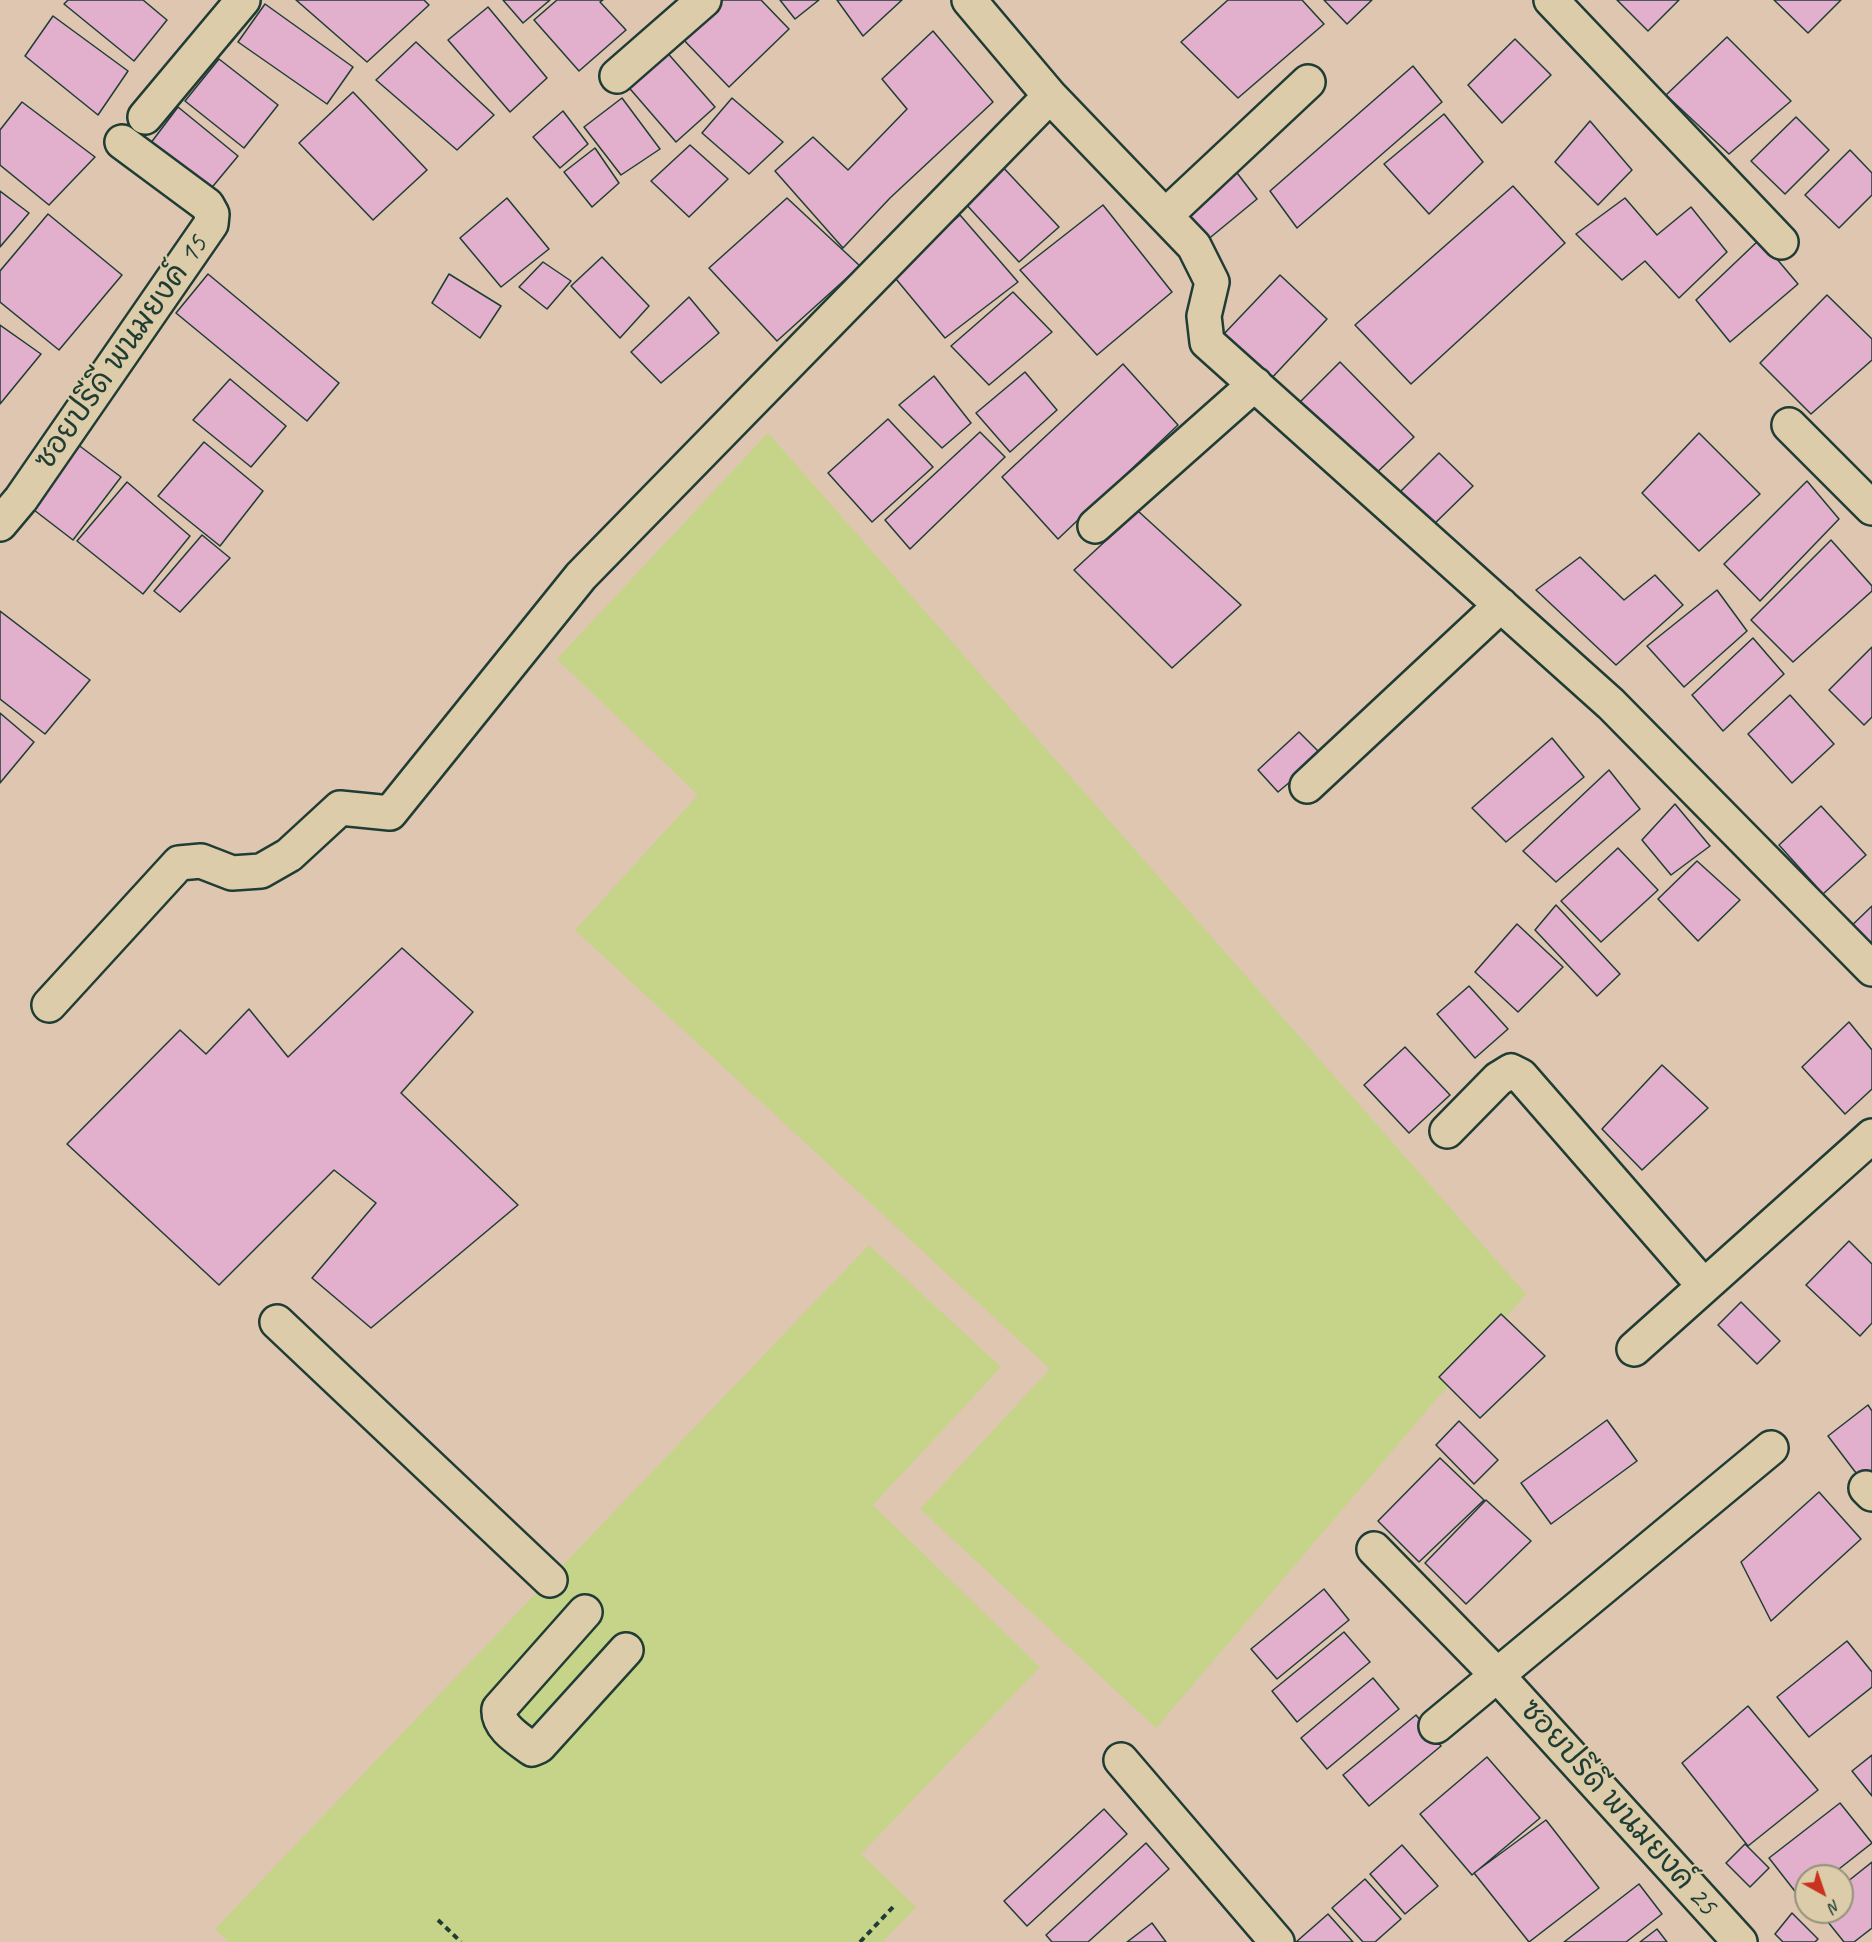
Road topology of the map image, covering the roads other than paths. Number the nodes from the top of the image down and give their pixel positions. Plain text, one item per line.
1 (243, 0) edge
2 (704, 0) edge
3 (969, 0) edge
4 (1551, 0) edge
5 (617, 76) dead end
6 (1308, 82) dead end
7 (1050, 96) junction
8 (145, 117) dead end
9 (122, 142) dead end
10 (1165, 216) junction
11 (1781, 242) dead end
12 (1255, 384) junction
13 (1789, 426) dead end
14 (1872, 508) edge
15 (0, 524) edge
16 (1095, 526) dead end
17 (1501, 605) junction
18 (1307, 786) dead end
19 (1872, 969) edge
20 (49, 1005) dead end
21 (1447, 1131) dead end
22 (1872, 1136) edge
23 (1704, 1286) junction
24 (277, 1322) dead end
25 (1634, 1349) dead end
26 (1771, 1448) dead end
27 (1374, 1549) dead end
28 (550, 1580) dead end
29 (585, 1612) dead end
30 (626, 1650) dead end
31 (1497, 1675) junction
32 (1436, 1726) dead end
33 (1121, 1760) dead end
34 (1277, 1942) edge
35 (1740, 1942) edge

1 - 8 street
2 - 5 street
3 - 7 street
4 - 11 street
6 - 10 street
7 - 10 street
7 - 20 street
9 - 15 street, ซอยปรีดี พนมยงค์ 15
10 - 12 street
12 - 16 street
12 - 17 street
13 - 14 street
17 - 18 street
17 - 19 street
21 - 23 street
22 - 23 street
23 - 25 street
24 - 28 street
26 - 31 street
27 - 31 street, ซอยปรีดี พนมยงค์ 25
29 - 30 street
31 - 32 street
31 - 35 street, ซอยปรีดี พนมยงค์ 25
33 - 34 street

